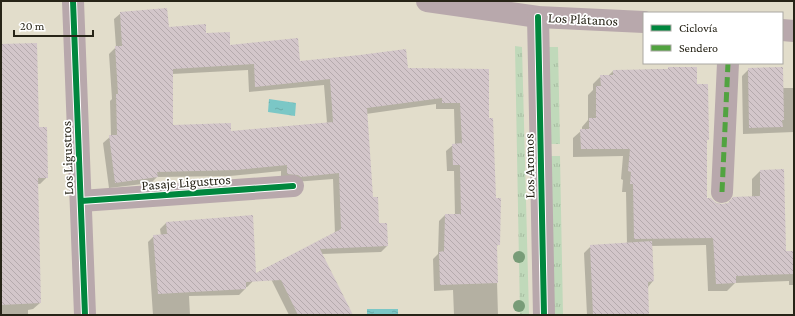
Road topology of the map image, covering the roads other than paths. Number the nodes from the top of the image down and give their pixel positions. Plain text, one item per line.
1 (73, 1) edge
2 (427, 1) edge
3 (538, 17) junction
4 (643, 22) edge
5 (783, 30) edge
6 (794, 31) edge
7 (728, 64) edge
8 (293, 186) dead end
9 (722, 192) dead end
10 (81, 201) junction
11 (85, 315) edge
12 (544, 315) edge

1 - 10 street, Los Ligustros
2 - 3 street, Los Plátanos
3 - 4 street, Los Plátanos
3 - 12 street, Los Aromos
5 - 6 street
7 - 9 street
8 - 10 street, Pasaje Ligustros
10 - 11 street, Los Ligustros

